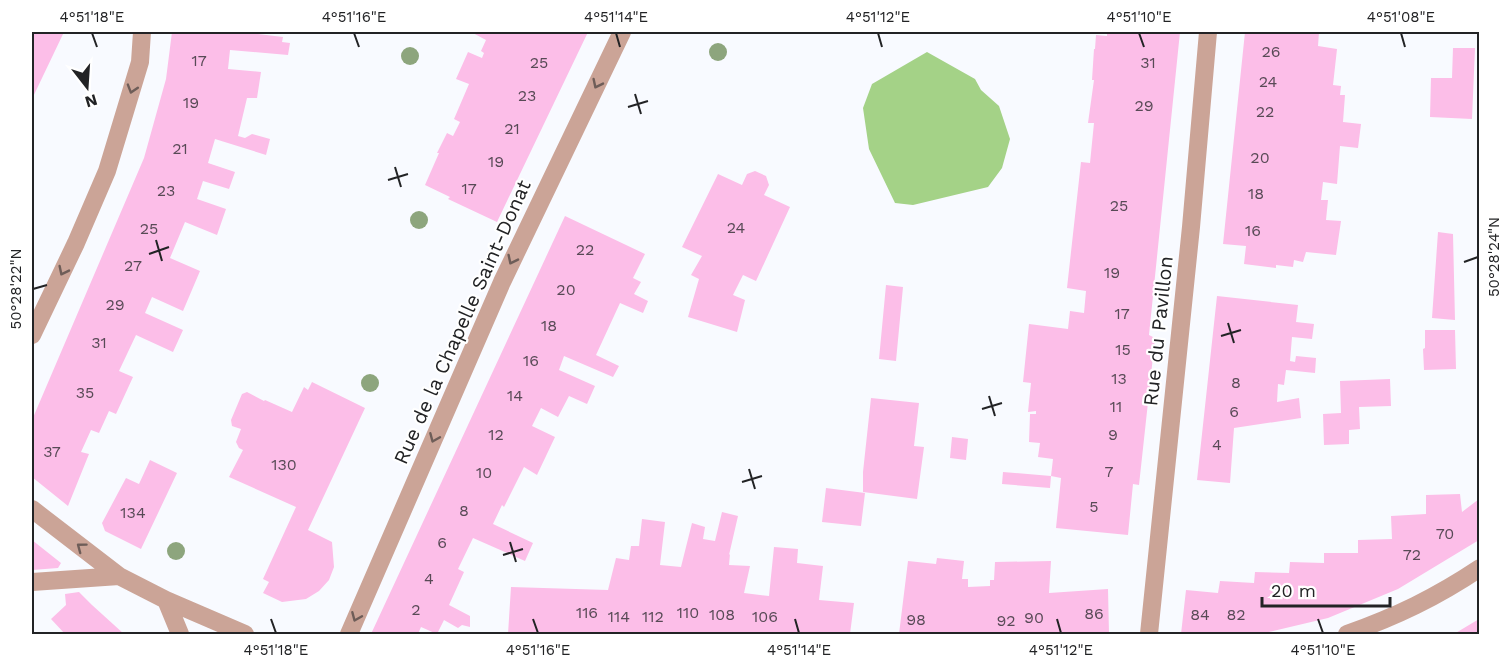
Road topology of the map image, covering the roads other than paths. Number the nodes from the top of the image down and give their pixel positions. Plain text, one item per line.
1 (142, 32) edge
2 (622, 32) edge
3 (1208, 32) edge
4 (32, 335) edge
5 (32, 509) edge
6 (1479, 568) edge
7 (119, 576) junction
8 (32, 582) edge
9 (166, 600) junction
10 (180, 634) edge
11 (245, 634) edge
12 (349, 634) edge
13 (1149, 634) edge
14 (1347, 634) edge

1 -> 4 street
2 -> 12 street, Rue de la Chapelle Saint-Donat
3 - 13 street, Rue du Pavillon
7 -> 5 street
6 - 14 street
7 - 8 street
7 - 9 street
9 - 10 street
9 - 11 street

